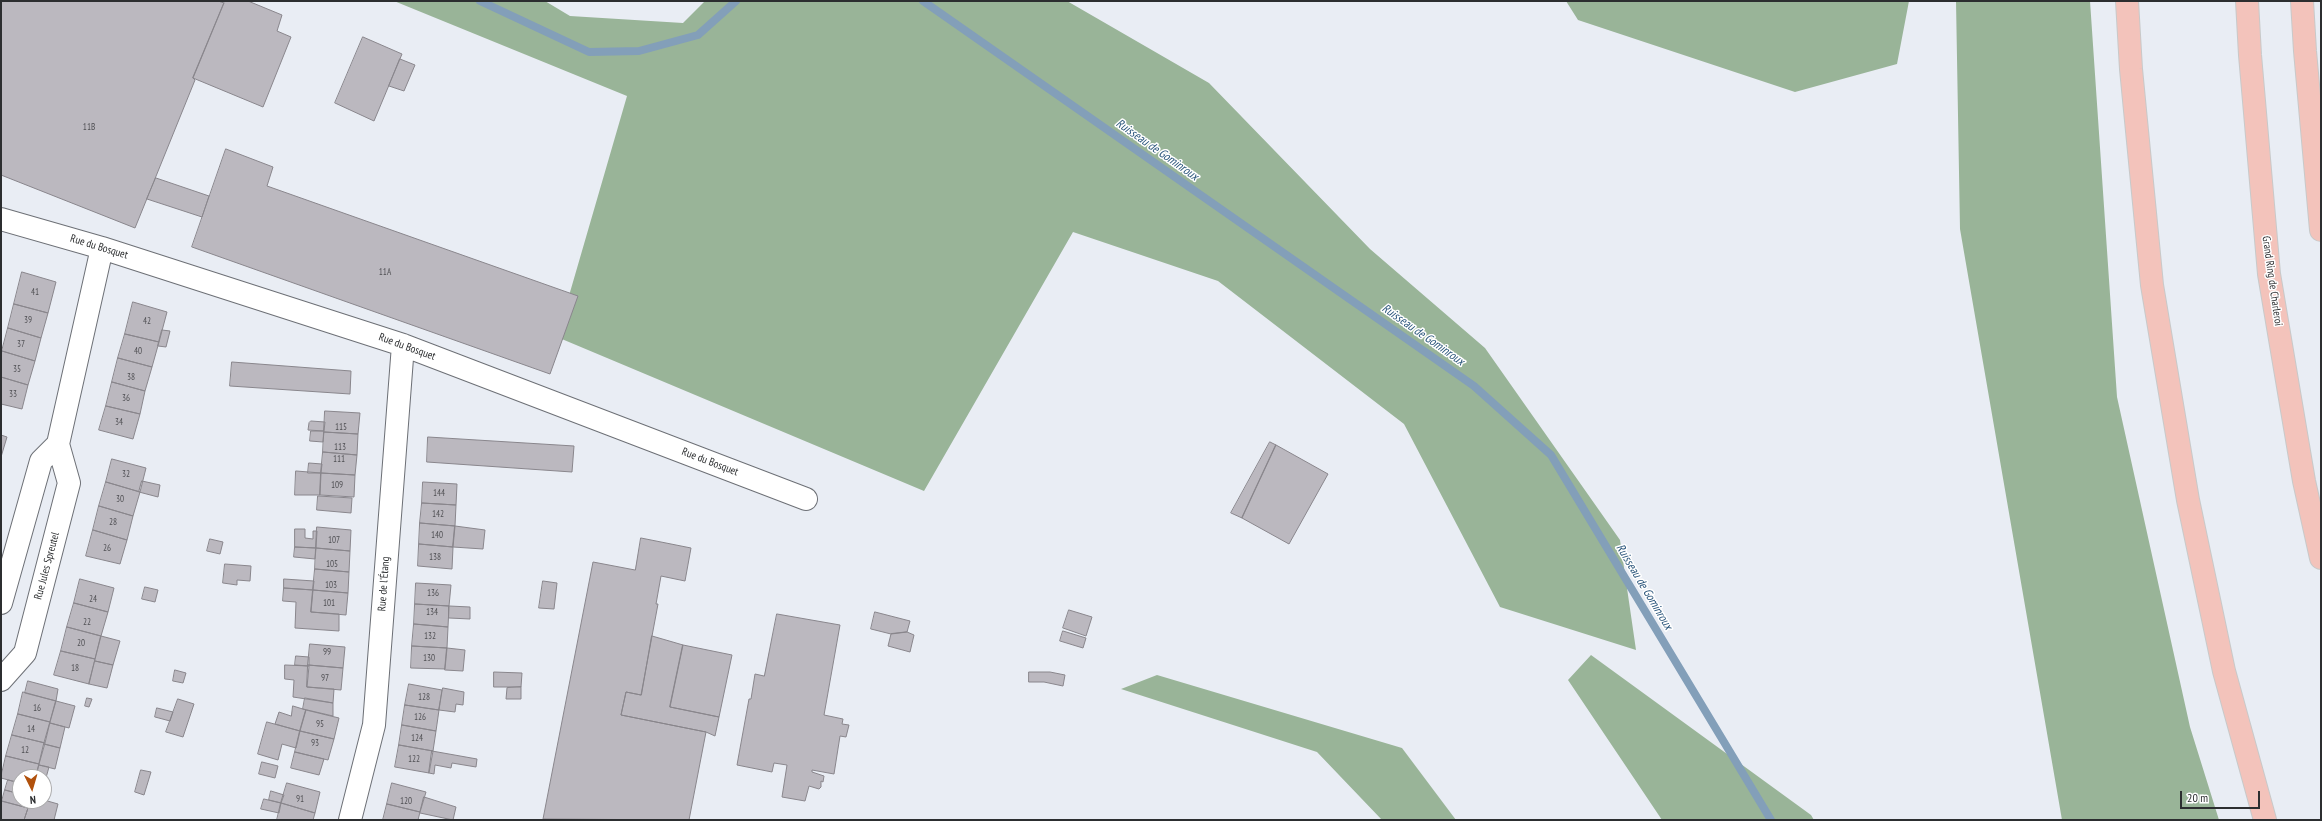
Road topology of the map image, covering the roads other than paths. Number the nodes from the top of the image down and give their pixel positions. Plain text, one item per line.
1 (2127, 1) edge
2 (2247, 1) edge
3 (2302, 1) edge
4 (1, 219) edge
5 (2321, 230) edge
6 (102, 248) junction
7 (403, 345) junction
8 (58, 444) junction
9 (806, 499) dead end
10 (2321, 558) edge
11 (1, 603) edge
12 (1, 680) edge
13 (350, 820) edge
14 (2265, 820) edge

1 - 14 highway
2 - 10 highway, Grand Ring de Charleroi
3 - 5 highway
4 - 6 street, Rue du Bosquet
6 - 7 street, Rue du Bosquet
6 - 8 street, Rue Jules Spreutel
7 - 9 street, Rue du Bosquet
7 - 13 street, Rue de l'Étang
8 - 11 street
8 - 12 street, Rue Jules Spreutel

